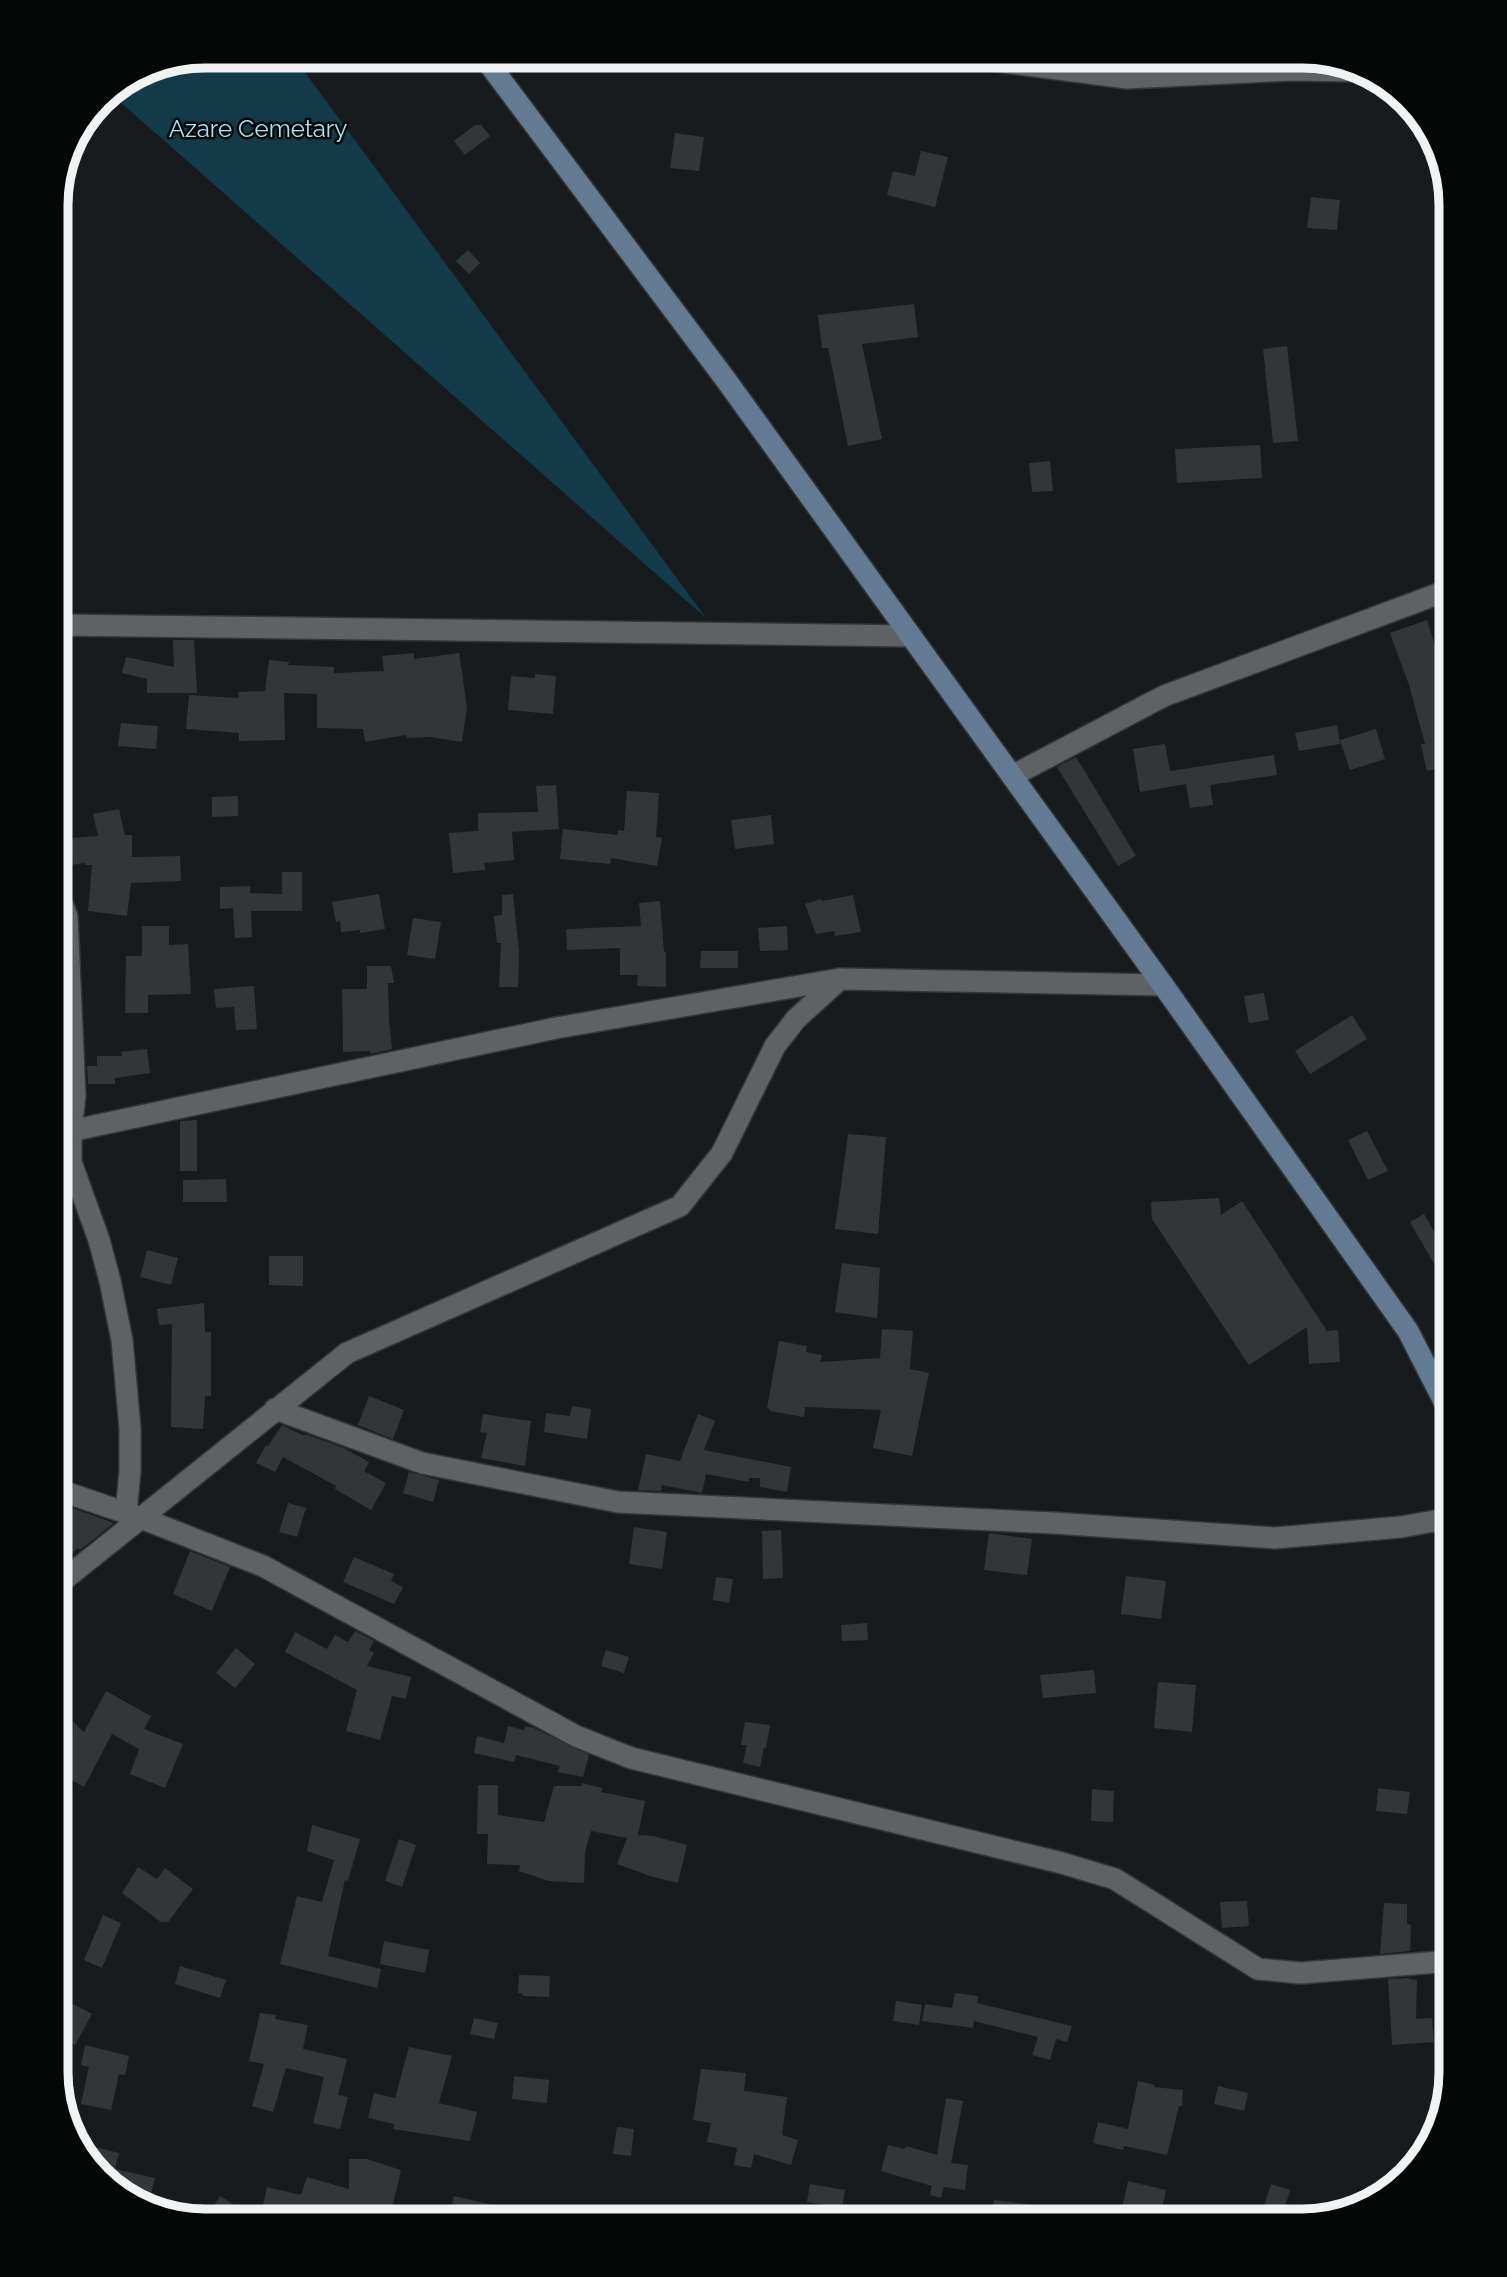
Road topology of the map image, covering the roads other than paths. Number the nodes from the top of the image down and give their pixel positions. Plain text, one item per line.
1 (493, 69) edge
2 (1058, 69) edge
3 (1324, 70) edge
4 (1439, 593) edge
5 (69, 625) edge
6 (911, 636) junction
7 (1012, 776) junction
8 (69, 952) edge
9 (840, 979) junction
10 (1163, 985) junction
11 (69, 1117) edge
12 (69, 1131) edge
13 (68, 1151) edge
14 (1439, 1392) edge
15 (275, 1409) junction
16 (68, 1493) edge
17 (133, 1515) junction
18 (1439, 1520) edge
19 (68, 1575) edge
20 (1439, 1962) edge

1 - 6 street
2 - 3 street
4 - 7 street
5 - 6 street
6 - 7 street
7 - 10 street
8 - 11 street
9 - 10 street
9 - 12 street
9 - 15 street
10 - 14 street
13 - 17 street
15 - 17 street
15 - 18 street
16 - 17 street
17 - 19 street
17 - 20 street

